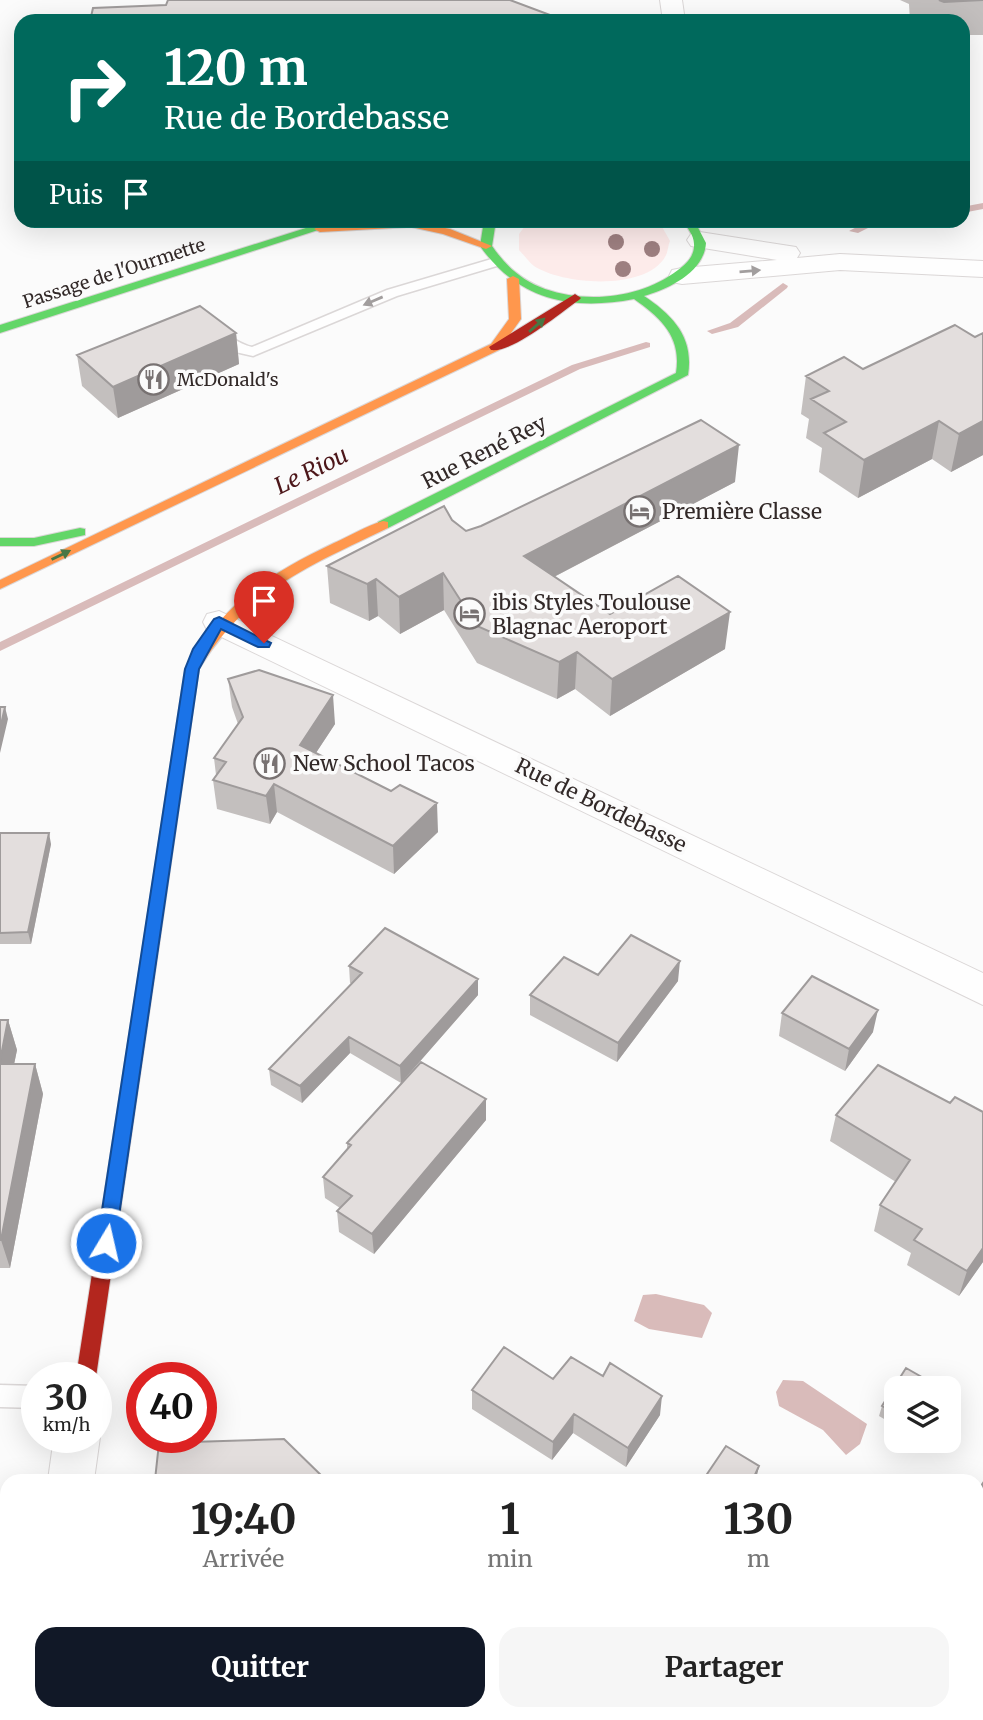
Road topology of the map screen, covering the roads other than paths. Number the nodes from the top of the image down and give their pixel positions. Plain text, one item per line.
1 (332, 228) edge
2 (429, 228) edge
3 (489, 228) edge
4 (320, 229) joint
5 (694, 230) edge
6 (486, 246) junction
7 (495, 262) junction
8 (840, 262) junction
9 (983, 269) edge
10 (682, 276) junction
11 (513, 279) junction
12 (635, 295) junction
13 (575, 298) junction
14 (198, 328) edge
15 (0, 329) edge
16 (495, 347) junction
17 (178, 498) junction
18 (0, 542) edge
19 (0, 585) edge
20 (219, 622) junction
21 (983, 990) edge
22 (88, 1362) edge
23 (0, 1396) edge
24 (21, 1397) edge
25 (75, 1453) edge
26 (72, 1474) edge

1 - 4 main road, Passage de l'Ourmette
2 - 6 main road, Passage de l'Ourmette
3 - 6 main road
4 - 15 main road, Passage de l'Ourmette
5 - 8 street
5 - 10 main road
6 - 7 main road
7 - 11 main road
7 -> 14 lane
8 - 9 street
10 -> 8 street
10 - 12 main road
11 - 13 main road
11 - 16 main road
12 - 13 main road
12 - 20 main road, Rue René Rey
16 -> 13 main road
16 - 17 main road
17 - 18 main road
19 -> 17 main road
20 - 21 street, Rue de Bordebasse
20 - 22 main road, Rue René Rey
23 - 24 lane
25 - 26 street

